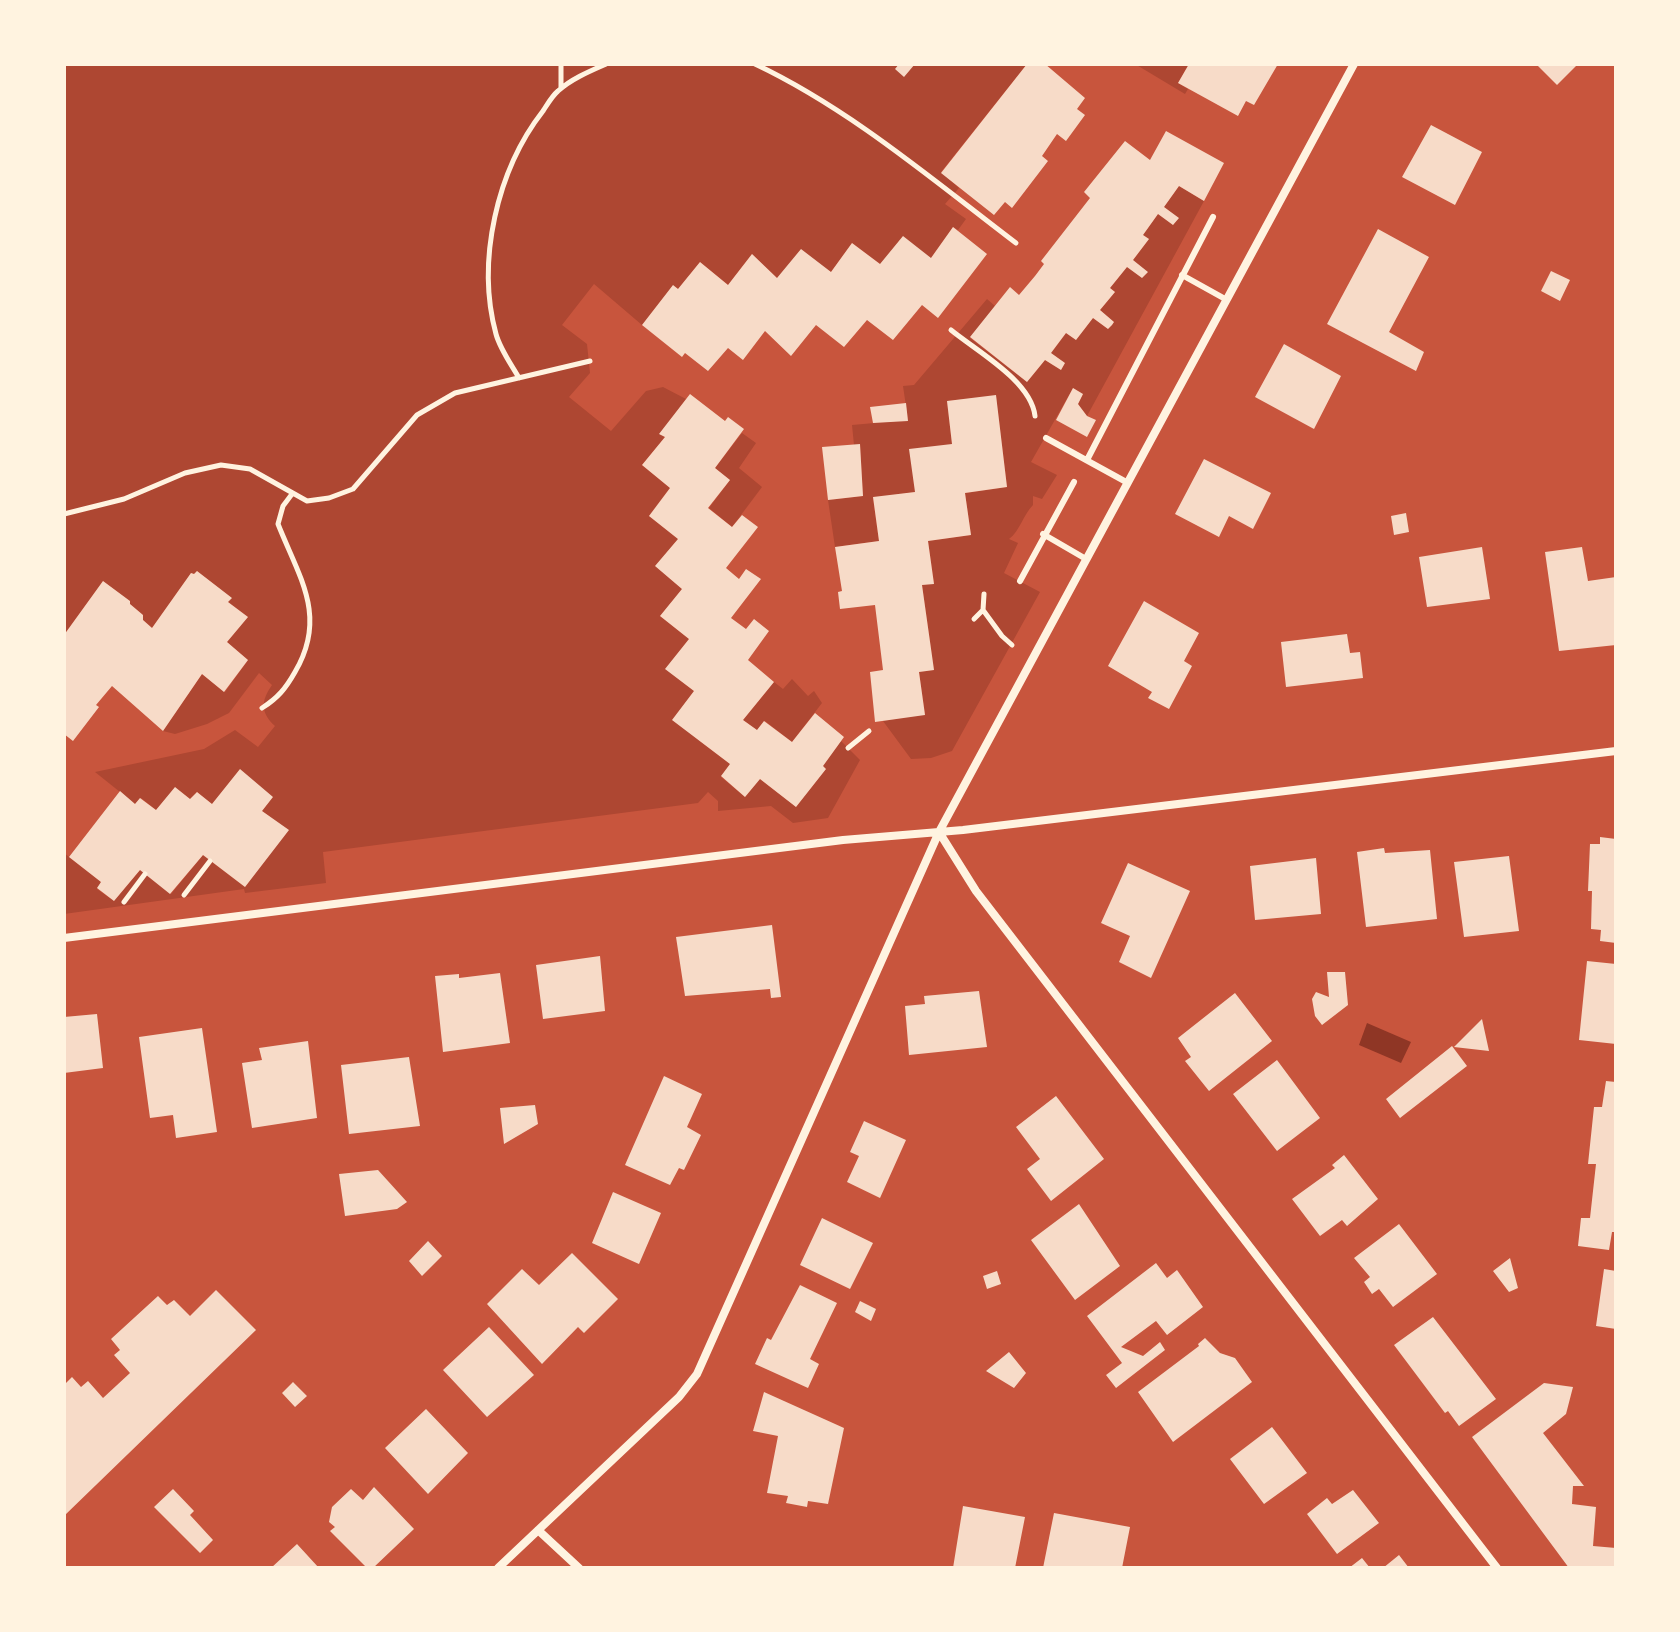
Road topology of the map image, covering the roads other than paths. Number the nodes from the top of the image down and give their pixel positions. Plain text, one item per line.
1 (1354, 64) edge
2 (1213, 217) dead end
3 (1182, 275) junction
4 (1227, 300) junction
5 (1046, 438) road end
6 (1087, 460) junction
7 (1074, 482) dead end
8 (1128, 483) junction
9 (1043, 534) junction
10 (1086, 559) junction
11 (1020, 581) dead end
12 (1616, 751) edge
13 (939, 832) junction
14 (64, 938) edge
15 (538, 1530) junction
16 (498, 1568) edge
17 (579, 1568) edge
18 (1497, 1568) edge

1 - 4 street
2 - 3 lane
3 - 4 lane
3 - 6 lane
4 - 8 street
5 - 6 lane
6 - 8 lane
7 - 9 lane
8 - 10 street
9 - 10 lane
9 - 11 lane
10 - 13 street
12 - 13 street
13 - 14 street
13 - 15 street
13 - 18 street
15 - 16 street
15 - 17 street

